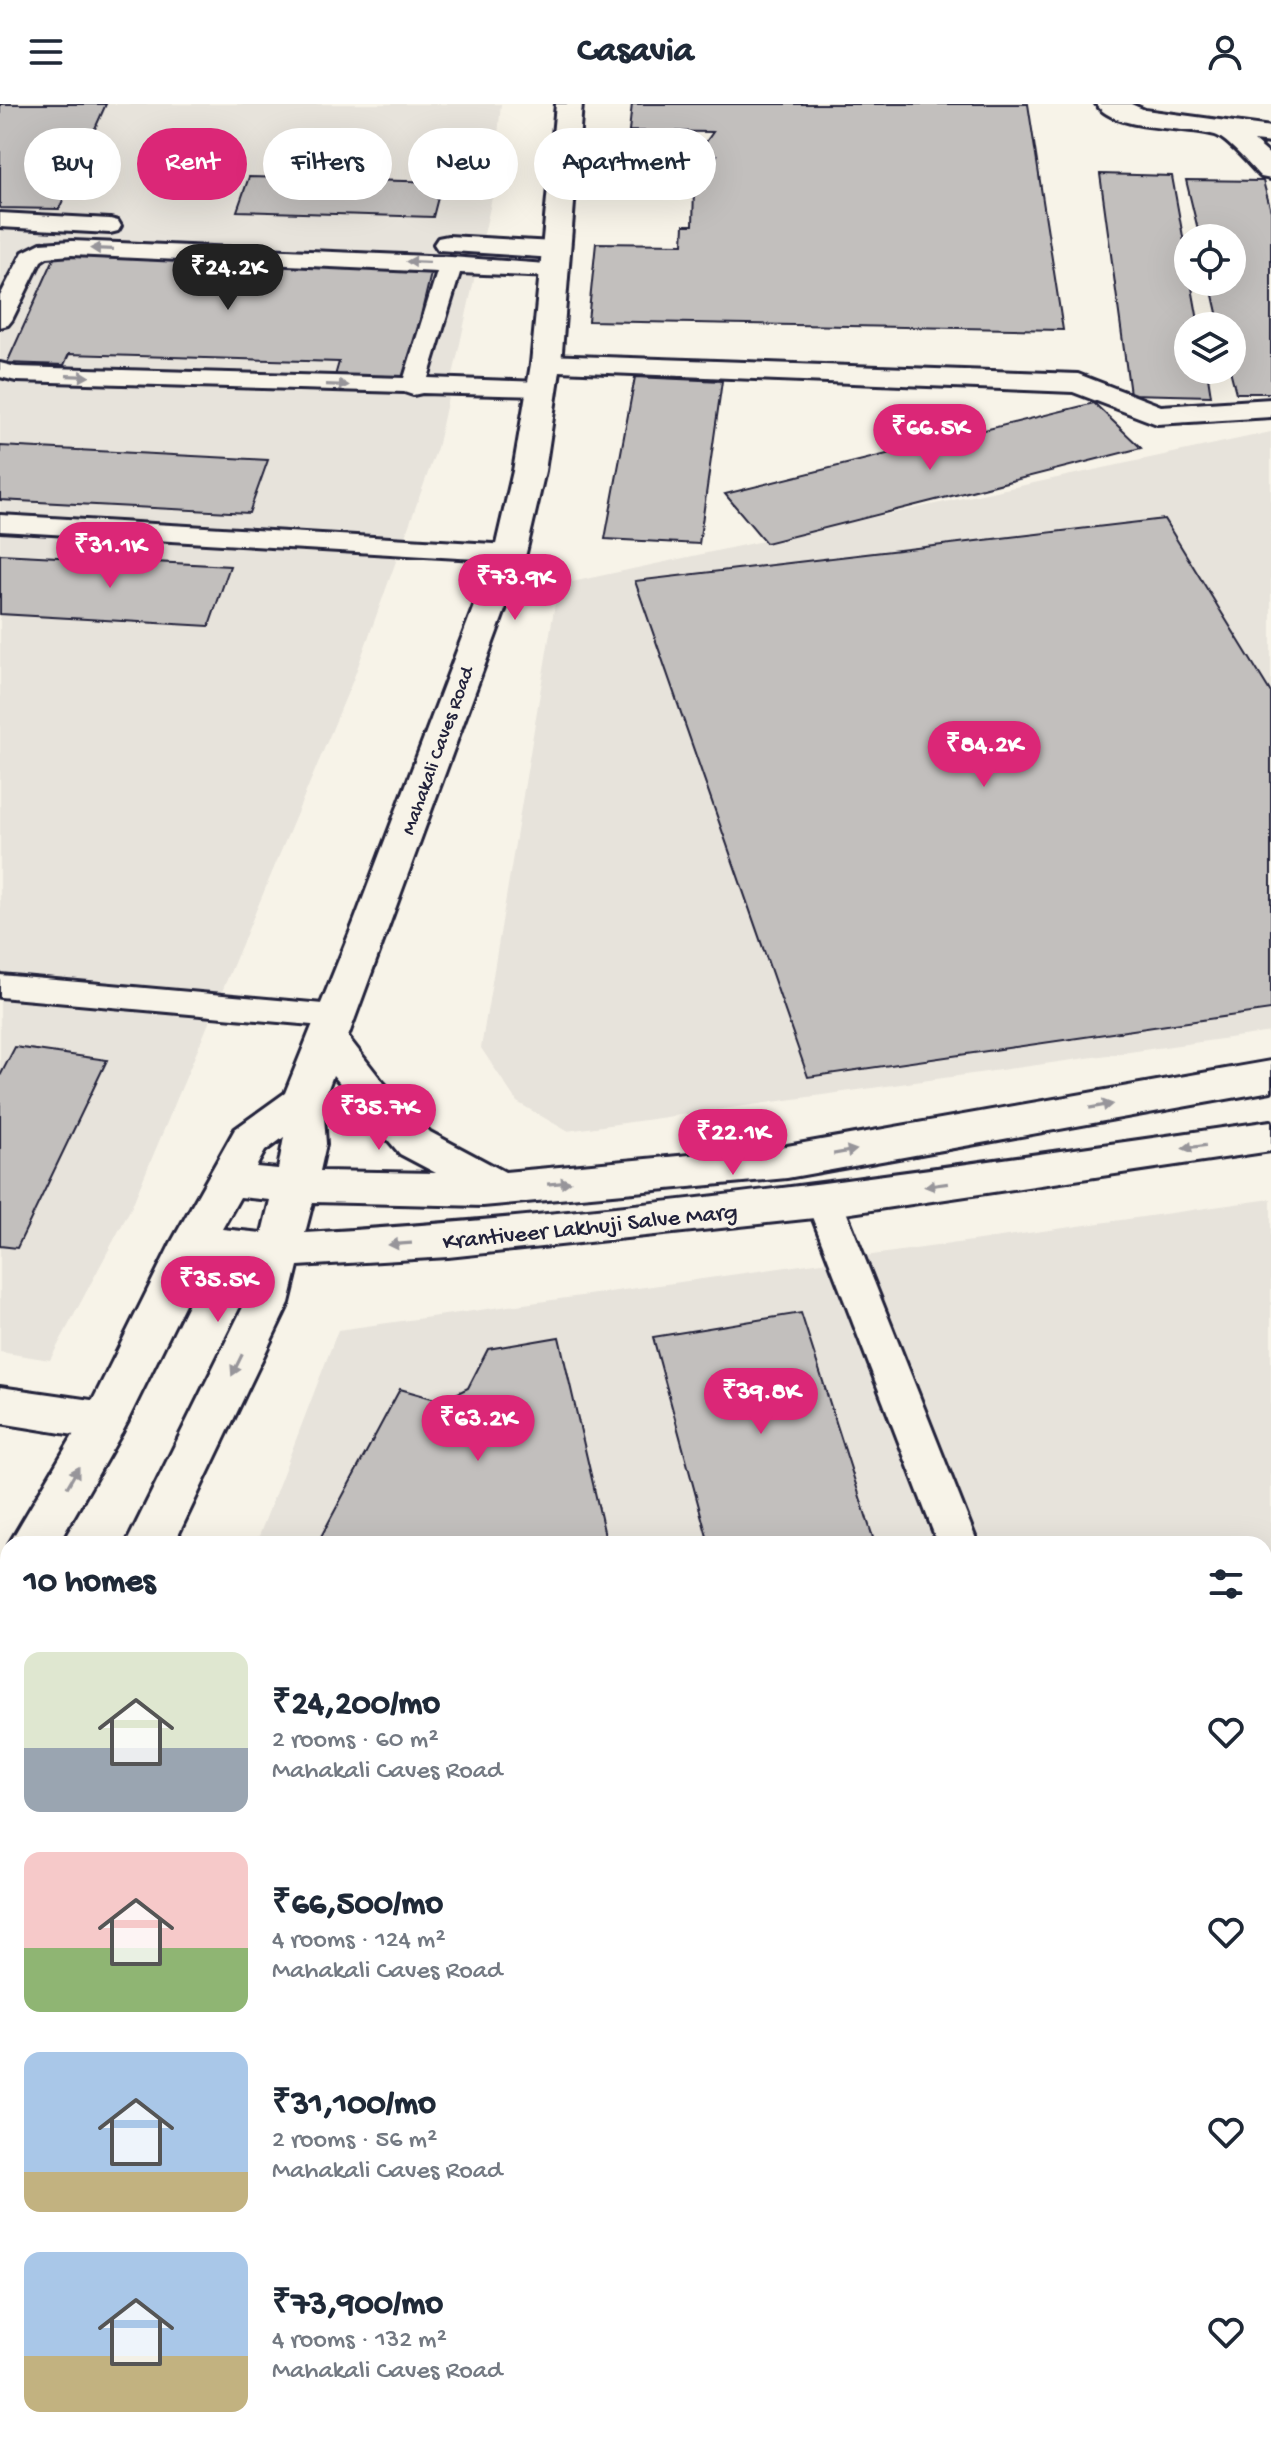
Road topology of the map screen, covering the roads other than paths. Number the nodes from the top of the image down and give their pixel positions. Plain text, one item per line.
1 (569, 104) edge
2 (1109, 104) edge
3 (1227, 130) junction
4 (1271, 135) edge
5 (1271, 171) edge
6 (0, 220) edge
7 (139, 228) dead end
8 (232, 233) dead end
9 (449, 254) junction
10 (553, 260) junction
11 (0, 320) edge
12 (0, 370) edge
13 (544, 377) junction
14 (413, 388) junction
15 (1271, 408) edge
16 (0, 523) edge
17 (510, 553) junction
18 (0, 986) edge
19 (330, 1026) junction
20 (1271, 1076) edge
21 (302, 1102) junction
22 (1271, 1136) edge
23 (229, 1180) junction
24 (295, 1186) junction
25 (500, 1189) junction
26 (824, 1201) junction
27 (193, 1243) junction
28 (279, 1251) junction
29 (0, 1405) edge
30 (105, 1421) junction
31 (38, 1536) edge
32 (154, 1536) edge
33 (955, 1536) edge

1 - 10 main road, Mahakali Caves Road
2 - 3 main road
3 - 4 main road
3 - 5 main road
6 - 7 lane
8 - 9 lane
9 - 10 main road
9 -> 11 lane
9 - 14 lane
10 - 13 main road, Mahakali Caves Road
12 -> 14 lane
13 - 14 lane
13 - 15 main road
13 - 17 main road, Mahakali Caves Road
16 - 17 lane
17 - 19 main road, Mahakali Caves Road
18 - 19 lane
19 - 21 main road, Mahakali Caves Road
19 - 25 main road
25 -> 20 main road, Krantiveer Lakhuji Salve Marg
21 - 23 main road
21 - 24 main road, Mahakali Caves Road
22 -> 26 main road, Krantiveer Lakhuji Salve Marg
23 - 24 main road, Krantiveer Lakhuji Salve Marg
23 - 27 main road
24 - 25 main road, Krantiveer Lakhuji Salve Marg
24 - 28 main road, Mahakali Caves Road
26 -> 28 main road, Krantiveer Lakhuji Salve Marg
26 - 33 lane
27 - 28 main road, Krantiveer Lakhuji Salve Marg
27 - 30 main road
28 -> 32 main road, Mahakali Caves Road
29 - 30 main road
31 -> 30 main road

